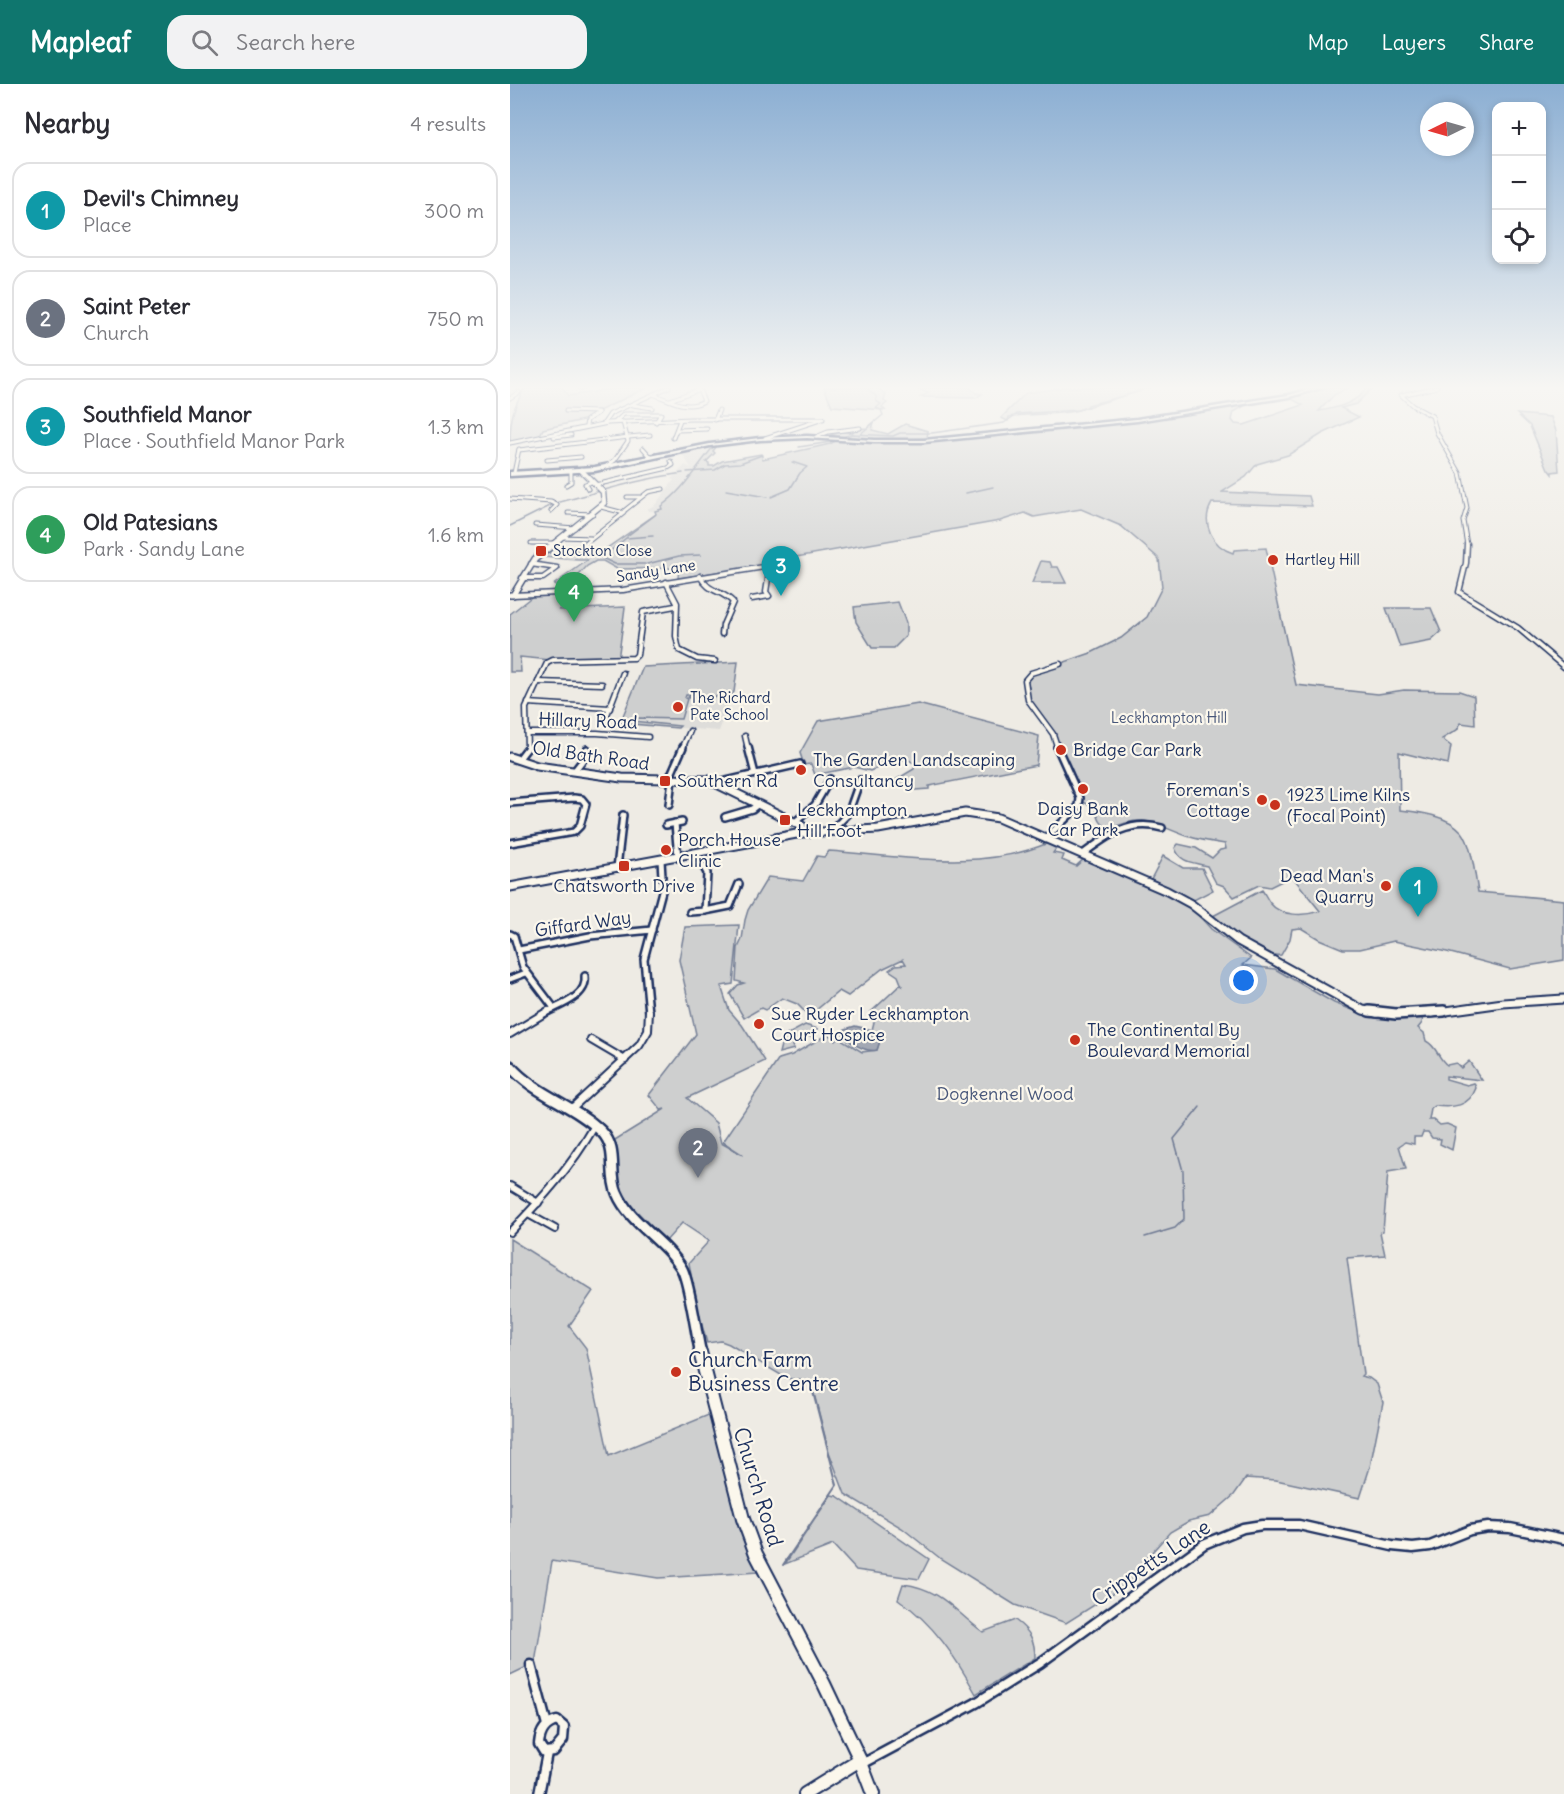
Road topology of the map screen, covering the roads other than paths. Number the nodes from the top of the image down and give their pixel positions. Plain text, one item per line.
1 (558, 467) edge
2 (605, 467) edge
3 (670, 467) edge
4 (1457, 467) edge
5 (581, 470) junction
6 (556, 472) junction
7 (571, 472) junction
8 (512, 473) edge
9 (566, 485) dead end
10 (597, 487) junction
11 (588, 489) dead end
12 (663, 489) dead end
13 (627, 496) dead end
14 (640, 497) junction
15 (510, 499) edge
16 (553, 503) joint
17 (601, 507) junction
18 (624, 511) junction
19 (551, 512) dead end
20 (568, 513) dead end
21 (593, 514) junction
22 (535, 525) dead end
23 (574, 528) junction
24 (562, 537) junction
25 (591, 538) junction
26 (531, 543) dead end
27 (555, 543) junction
28 (579, 549) dead end
29 (531, 564) junction
30 (700, 576) junction
31 (522, 578) junction
32 (666, 582) junction
33 (512, 595) edge
34 (752, 599) dead end
35 (675, 606) junction
36 (643, 612) joint
37 (722, 634) dead end
38 (628, 659) joint
39 (715, 661) dead end
40 (1060, 664) dead end
41 (1564, 667) edge
42 (623, 673) dead end
43 (538, 682) junction
44 (602, 684) dead end
45 (528, 703) junction
46 (610, 708) junction
47 (605, 720) dead end
48 (690, 731) dead end
49 (527, 733) junction
50 (744, 736) dead end
51 (648, 737) dead end
52 (587, 749) dead end
53 (513, 759) edge
54 (800, 764) dead end
55 (575, 770) junction
56 (755, 774) junction
57 (671, 779) junction
58 (830, 779) dead end
59 (860, 780) dead end
60 (717, 783) junction
61 (510, 803) edge
62 (669, 805) dead end
63 (757, 805) junction
64 (623, 815) dead end
65 (724, 817) dead end
66 (682, 822) dead end
67 (675, 823) junction
68 (794, 823) junction
69 (666, 825) dead end
70 (1162, 828) dead end
71 (802, 830) junction
72 (826, 833) junction
73 (1045, 839) junction
74 (510, 843) edge
75 (696, 854) junction
76 (1083, 854) junction
77 (678, 858) junction
78 (661, 861) junction
79 (617, 868) junction
80 (662, 877) dead end
81 (739, 884) dead end
82 (510, 887) edge
83 (662, 891) dead end
84 (705, 911) junction
85 (690, 912) dead end
86 (652, 930) junction
87 (510, 934) edge
88 (519, 950) junction
89 (526, 973) junction
90 (585, 976) dead end
91 (510, 979) edge
92 (1564, 999) edge
93 (554, 1008) junction
94 (510, 1034) edge
95 (591, 1040) dead end
96 (625, 1060) junction
97 (510, 1066) edge
98 (572, 1108) junction
99 (594, 1126) junction
100 (510, 1186) edge
101 (538, 1203) junction
102 (528, 1214) junction
103 (555, 1229) dead end
104 (510, 1232) edge
105 (1564, 1539) edge
106 (531, 1665) dead end
107 (548, 1725) junction
108 (547, 1753) junction
109 (860, 1762) junction
110 (539, 1794) edge
111 (805, 1794) edge
112 (873, 1794) edge

1 - 6 street
2 - 5 main road
3 - 10 street
4 - 41 street
5 - 7 main road
5 - 10 street
6 - 7 main road
6 - 8 main road
7 - 9 street
10 - 11 street
10 - 17 street
12 - 14 street
13 - 14 street
14 - 18 street
15 - 16 street
16 - 19 street
17 - 18 street
17 - 21 street
18 - 25 street
20 - 21 street
21 - 23 street
22 - 23 street
23 - 24 street
24 - 25 street
24 - 27 street
25 - 28 street
26 - 27 street
27 - 29 street
29 - 31 street
29 - 31 street
30 - 32 street, Sandy Lane
30 - 34 street, Sandy Lane
30 - 37 street
31 - 33 street
32 - 33 street, Sandy Lane
32 - 35 street
35 - 36 street
35 - 39 street
36 - 38 street
38 - 43 street
40 - 73 street
42 - 46 street
43 - 44 street
43 - 45 street
45 - 46 street
45 - 49 street
46 - 47 street
48 - 57 street
49 - 51 street, Hillary Road
49 - 53 street
50 - 56 street
52 - 55 street
53 - 55 street, Old Bath Road
54 - 56 street
55 - 57 street, Old Bath Road
56 - 60 street
57 - 60 street, Old Bath Road
57 - 62 street
58 - 68 street
59 - 72 street
60 - 63 street, Old Bath Road
61 - 74 street
63 - 65 street
63 - 68 street, Old Bath Road
64 - 79 street
66 - 67 street
67 - 69 street
67 - 77 street
68 - 71 street, Old Bath Road
70 - 76 street
71 - 72 street
71 - 75 street
72 - 73 street
73 - 76 street
75 - 77 street
75 - 84 street
76 - 92 street
77 - 78 street
78 - 79 street
78 - 80 street
79 - 82 street
81 - 84 street
83 - 86 street
84 - 85 street
86 - 88 street, Giffard Way
86 - 96 street
87 - 88 street
88 - 89 street
89 - 91 street
89 - 93 street
90 - 93 street
93 - 94 street
95 - 96 street
96 - 98 street
97 - 98 street, Church Road
98 - 99 street, Church Road
99 - 101 street
99 - 109 street, Church Road
100 - 101 street
101 - 102 street
102 - 103 street
102 - 104 street
105 - 109 street, Crippetts Lane
106 - 107 street
107 - 108 street
107 - 108 street
108 - 110 street
109 - 111 street
109 - 112 street, Church Road

